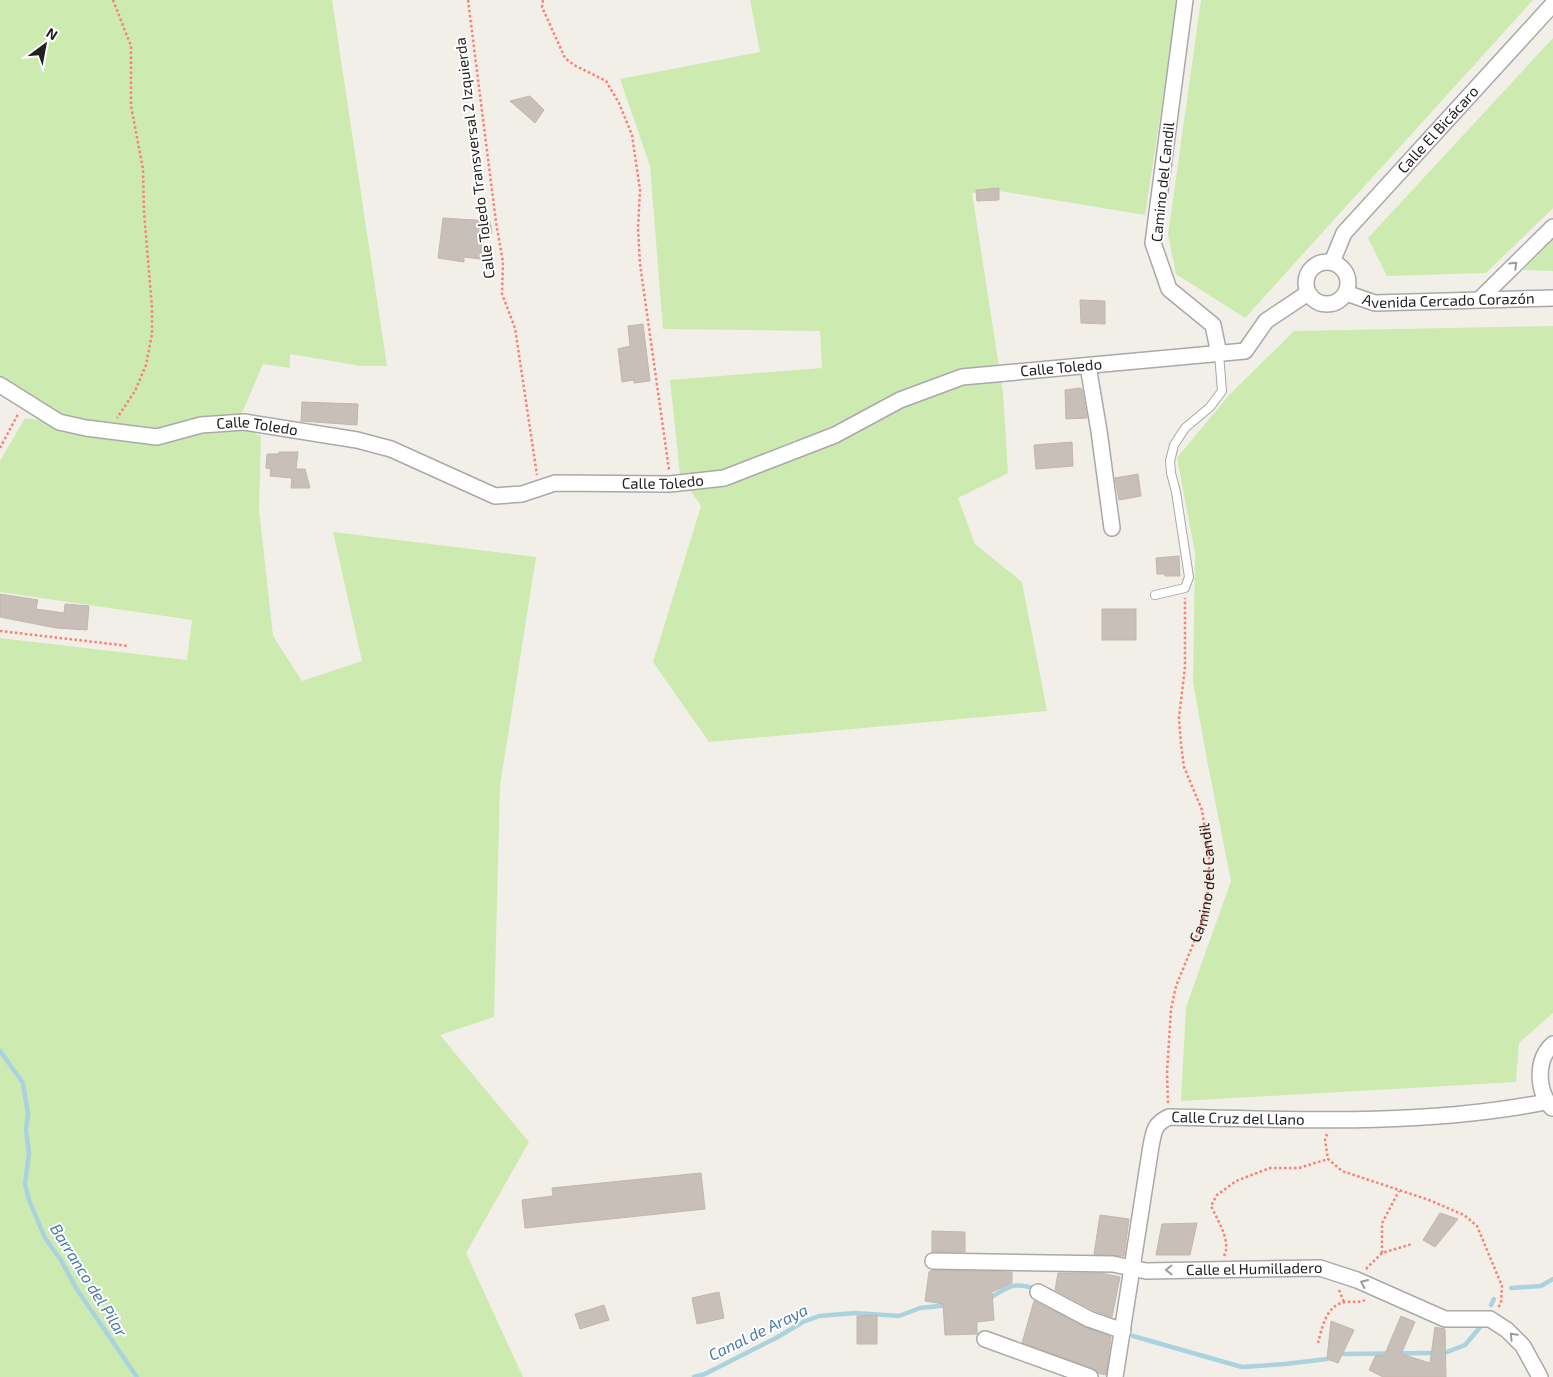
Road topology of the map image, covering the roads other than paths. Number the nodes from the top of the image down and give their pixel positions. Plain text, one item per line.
1 (1185, 0) edge
2 (1553, 4) edge
3 (1553, 227) edge
4 (1332, 262) junction
5 (1308, 293) junction
6 (1346, 293) junction
7 (1553, 298) edge
8 (1480, 299) junction
9 (1220, 354) junction
10 (1088, 366) junction
11 (0, 385) edge
12 (1112, 528) dead end
13 (1155, 595) dead end
14 (1553, 1044) edge
15 (1550, 1106) edge
16 (933, 1261) dead end
17 (1132, 1268) junction
18 (1038, 1292) dead end
19 (1123, 1331) junction
20 (984, 1339) dead end
21 (1090, 1377) edge
22 (1115, 1377) edge
23 (1540, 1377) edge

1 - 9 street, Camino del Candil
2 - 4 street, Calle El Bicácaro
8 -> 3 street
4 - 5 street
4 - 6 street
5 - 6 street
5 - 9 street, Calle Toledo
6 - 8 street, Avenida Cercado Corazón
7 - 8 street, Avenida Cercado Corazón
9 - 10 street, Calle Toledo
9 - 13 lane, Camino del Candil
10 - 11 street, Calle Toledo
10 - 12 street
14 - 15 street
15 - 17 street, Calle Cruz del Llano
16 - 17 street, Calle el Humilladero
17 - 19 street, Calle Cruz del Llano
23 -> 17 street, Calle el Humilladero
18 - 19 street
19 - 22 street, Calle Cruz del Llano
20 - 21 street

